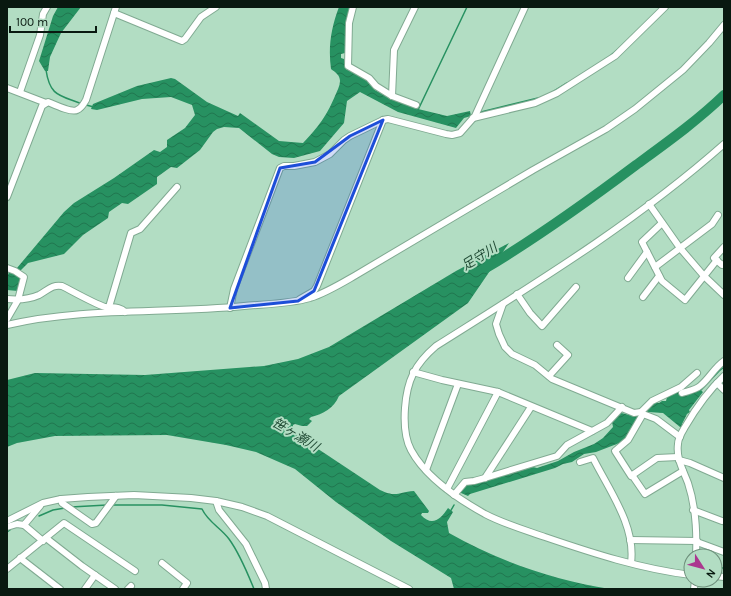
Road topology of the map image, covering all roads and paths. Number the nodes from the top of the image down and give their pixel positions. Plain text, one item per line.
1 (47, 7) edge
2 (216, 7) edge
3 (354, 7) edge
4 (414, 7) edge
5 (526, 7) edge
6 (665, 7) edge
7 (115, 10) edge
8 (724, 25) edge
9 (7, 88) edge
10 (20, 92) junction
11 (392, 96) junction
12 (46, 103) junction
13 (416, 105) dead end
14 (473, 118) junction
15 (383, 120) junction
16 (724, 144) edge
17 (7, 176) edge
18 (15, 177) junction
19 (177, 187) dead end
20 (7, 197) edge
21 (649, 204) junction
22 (718, 215) dead end
23 (662, 222) junction
24 (724, 247) edge
25 (680, 248) junction
26 (647, 252) junction
27 (717, 260) junction
28 (724, 264) edge
29 (655, 267) junction
30 (7, 268) edge
31 (659, 276) junction
32 (704, 276) junction
33 (628, 278) dead end
34 (576, 287) dead end
35 (517, 294) junction
36 (724, 295) edge
37 (643, 297) dead end
38 (7, 299) edge
39 (18, 300) junction
40 (298, 301) junction
41 (503, 304) junction
42 (110, 307) junction
43 (230, 308) junction
44 (125, 312) junction
45 (7, 320) edge
46 (7, 325) edge
47 (557, 345) dead end
48 (724, 361) edge
49 (413, 372) junction
50 (697, 373) dead end
51 (549, 376) junction
52 (724, 376) edge
53 (717, 383) junction
54 (458, 384) junction
55 (724, 390) edge
56 (498, 392) junction
57 (682, 393) dead end
58 (531, 407) junction
59 (622, 407) junction
60 (642, 413) junction
61 (592, 431) junction
62 (680, 437) junction
63 (679, 458) junction
64 (580, 462) dead end
65 (426, 470) junction
66 (683, 471) junction
67 (632, 475) junction
68 (485, 478) junction
69 (724, 478) edge
70 (448, 489) junction
71 (454, 495) junction
72 (116, 496) junction
73 (61, 500) junction
74 (216, 501) junction
75 (42, 503) junction
76 (693, 510) junction
77 (7, 521) edge
78 (722, 521) dead end
79 (24, 525) junction
80 (7, 527) edge
81 (44, 540) junction
82 (630, 540) junction
83 (697, 542) junction
84 (697, 548) edge
85 (724, 552) edge
86 (20, 558) junction
87 (162, 563) dead end
88 (631, 563) junction
89 (7, 569) edge
90 (135, 571) dead end
91 (683, 574) edge
92 (95, 575) junction
93 (60, 589) edge
94 (85, 589) edge
95 (115, 589) edge
96 (183, 589) edge
97 (266, 589) edge
98 (409, 589) edge

1 - 10 street
2 - 7 street
3 - 11 street
4 - 11 street
5 - 14 street
6 - 14 street
7 - 12 street
8 - 40 street
9 - 10 street
10 - 12 street
11 - 13 street
12 - 18 street
14 - 15 street
15 - 40 street
15 - 43 street
16 - 21 street
17 - 18 street
18 - 20 street
19 - 42 street
21 - 23 street
21 - 35 street
22 - 25 street
23 - 25 street
23 - 26 street
24 - 27 street
25 - 29 street
25 - 32 street
26 - 29 street
26 - 33 street
27 - 28 street
27 - 32 street
29 - 31 street
30 - 39 street
31 - 32 street
31 - 37 street
32 - 36 street
34 - 35 street
35 - 41 street
38 - 39 street
39 - 42 street
39 - 45 street
40 - 43 street
41 - 49 street
41 - 51 street
42 - 44 street
43 - 44 street
44 - 46 street
47 - 51 street
48 - 57 street
49 - 54 street
49 - 65 street
50 - 60 street
51 - 59 street
52 - 53 street
53 - 55 street
53 - 62 street
54 - 56 street
54 - 65 street
56 - 58 street
56 - 70 street
58 - 61 street
58 - 68 street
59 - 60 street
59 - 61 street
60 - 62 street
60 - 67 street
61 - 68 street
62 - 63 street
63 - 66 street
63 - 67 street
63 - 69 street
64 - 82 street
65 - 70 street
66 - 67 street
66 - 76 street
68 - 71 street
70 - 71 street
71 - 88 street
72 - 73 street
72 - 73 street
72 - 74 street
73 - 75 street
74 - 97 street
74 - 98 street
75 - 77 street
75 - 79 street
76 - 78 street
76 - 83 street
79 - 80 street
79 - 81 street
81 - 86 street
81 - 90 street
81 - 92 street
82 - 83 street
82 - 88 street
83 - 84 street
83 - 85 street
86 - 89 street
86 - 93 street
87 - 96 street
88 - 91 street
92 - 94 street
92 - 95 street

